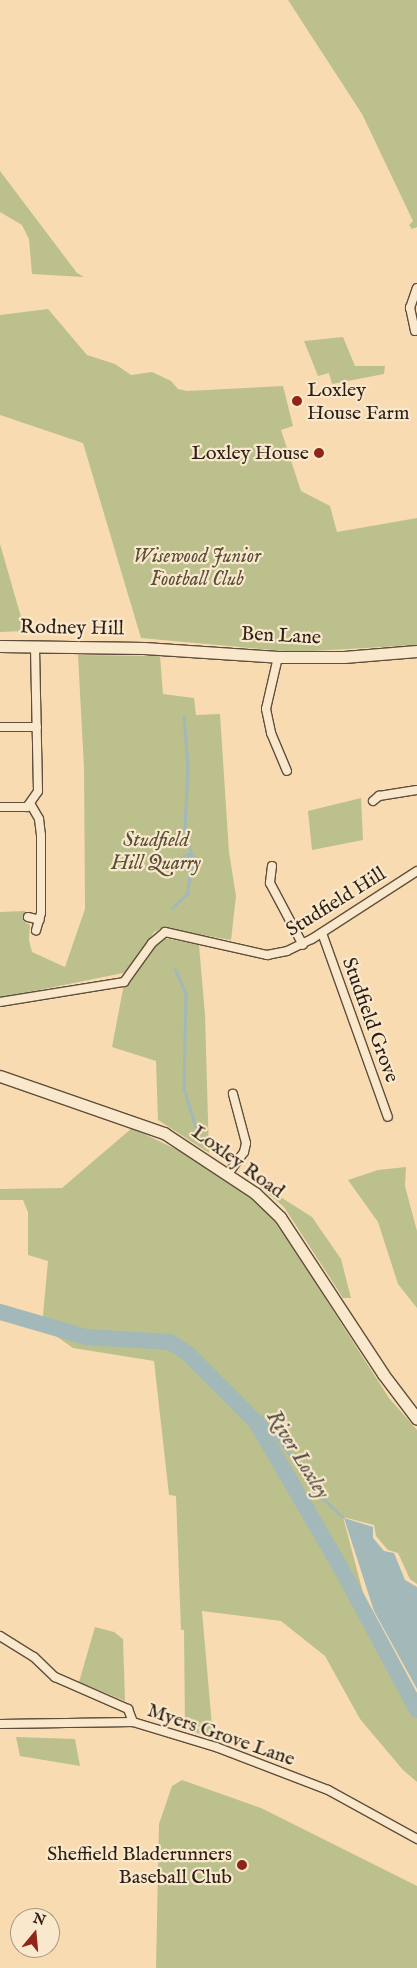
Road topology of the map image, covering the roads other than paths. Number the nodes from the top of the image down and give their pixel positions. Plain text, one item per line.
1 (417, 288) edge
2 (415, 330) dead end
3 (0, 646) edge
4 (35, 647) junction
5 (144, 648) joint
6 (417, 651) edge
7 (278, 657) junction
8 (37, 727) junction
9 (0, 728) edge
10 (287, 771) dead end
11 (417, 790) edge
12 (373, 801) dead end
13 (31, 805) junction
14 (0, 808) edge
15 (272, 866) dead end
16 (417, 871) edge
17 (28, 917) dead end
18 (40, 920) junction
19 (36, 930) dead end
20 (322, 933) junction
21 (303, 945) junction
22 (0, 1002) edge
23 (0, 1076) edge
24 (234, 1094) dead end
25 (388, 1117) dead end
26 (228, 1174) junction
27 (417, 1419) edge
28 (0, 1636) edge
29 (133, 1722) junction
30 (0, 1724) edge
31 (417, 1838) edge

1 - 2 street
3 - 4 main road, Rodney Hill
4 - 5 main road, Rodney Hill
4 - 8 street
5 - 7 main road, Ben Lane
6 - 7 main road, Ben Lane
7 - 10 street
8 - 9 street
8 - 13 street
11 - 12 street
13 - 14 street
13 - 18 street
15 - 21 street
16 - 20 street, Studfield Hill
17 - 18 street
18 - 19 street
20 - 21 street, Studfield Hill
20 - 25 street, Studfield Grove
21 - 22 street, Studfield Hill
23 - 26 main road, Loxley Road
24 - 26 street
26 - 27 main road, Loxley Road
28 - 29 street
29 - 30 street, Myers Grove Lane
29 - 31 street, Myers Grove Lane

